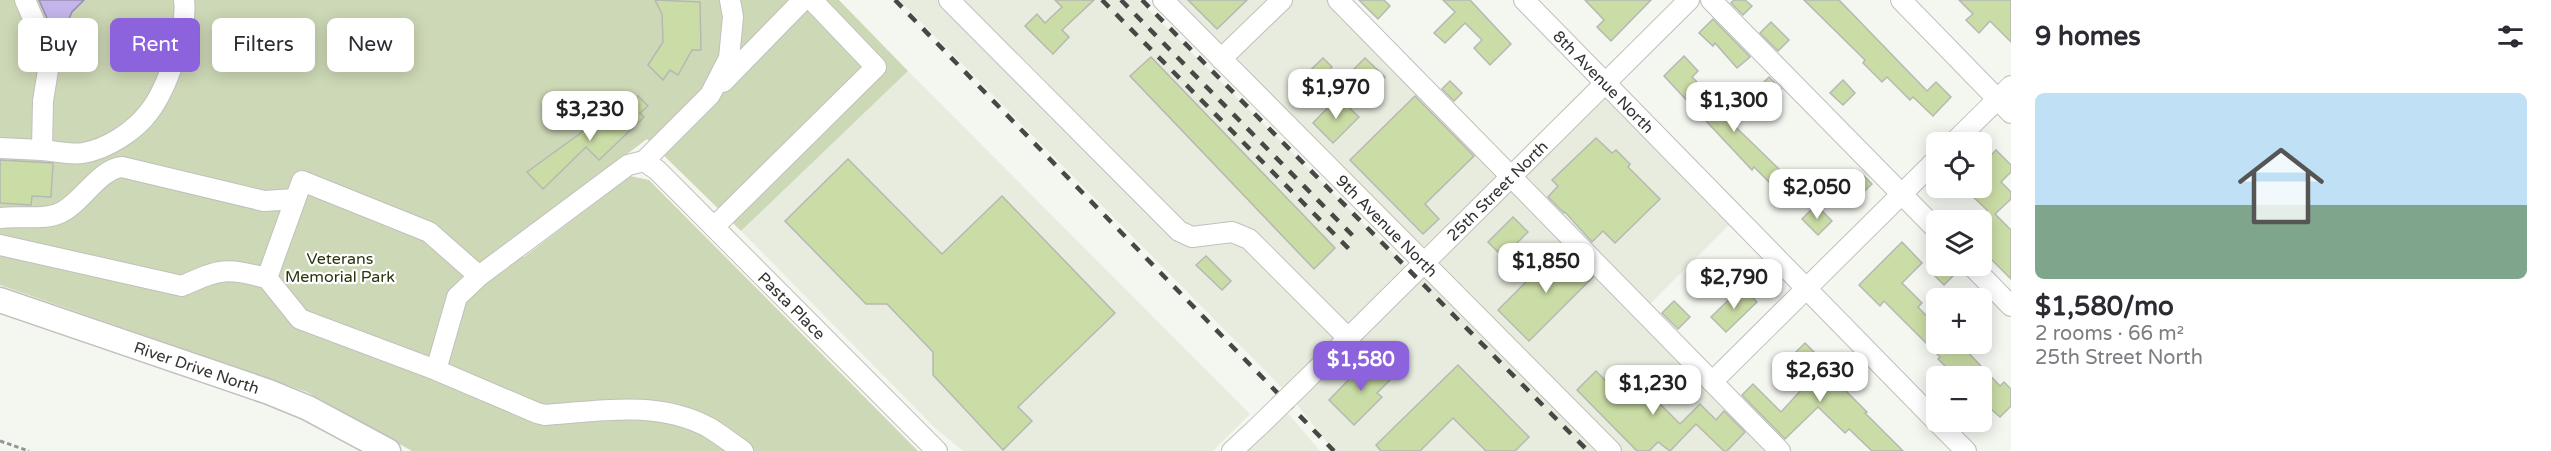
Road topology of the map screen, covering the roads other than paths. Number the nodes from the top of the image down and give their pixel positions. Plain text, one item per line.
1 (25, 0) edge
2 (184, 0) edge
3 (729, 0) edge
4 (803, 0) edge
5 (812, 0) edge
6 (949, 0) edge
7 (1163, 0) edge
8 (1282, 0) edge
9 (1338, 0) edge
10 (1524, 0) edge
11 (1689, 0) edge
12 (1711, 0) edge
13 (1902, 0) edge
14 (1221, 59) junction
15 (1606, 83) junction
16 (711, 95) junction
17 (2006, 99) edge
18 (1966, 132) edge
19 (0, 148) edge
20 (42, 150) junction
21 (644, 161) junction
22 (1926, 170) edge
23 (1512, 176) junction
24 (1903, 194) junction
25 (295, 199) junction
26 (0, 218) edge
27 (1926, 218) edge
28 (714, 227) junction
29 (0, 245) edge
30 (1424, 264) junction
31 (479, 276) junction
32 (1982, 276) edge
33 (267, 278) junction
34 (1808, 289) junction
35 (0, 300) edge
36 (2011, 306) edge
37 (1349, 339) junction
38 (436, 370) junction
39 (1712, 382) junction
40 (1926, 410) edge
41 (1948, 432) edge
42 (388, 451) edge
43 (743, 451) edge
44 (937, 451) edge
45 (1232, 451) edge
46 (1611, 451) edge
47 (1780, 451) edge
48 (1966, 451) edge

1 - 20 street
2 - 20 street
3 - 16 street
4 - 16 street
5 - 28 street
6 - 37 street
7 - 14 street, 9th Avenue North
8 - 14 street
9 - 23 street
10 - 15 street, 8th Avenue North
11 - 15 street, 25th Street North
12 - 24 street
13 - 17 street
14 - 30 street, 9th Avenue North
15 - 23 street, 25th Street North
15 - 34 street, 8th Avenue North
16 - 21 street
17 - 18 street
19 - 20 street
21 - 28 street, Pasta Place
21 - 31 street
22 - 24 street
23 - 30 street, 25th Street North
23 - 39 street
24 - 27 street
24 - 34 street
25 - 26 street
25 - 31 street
25 - 33 street
28 - 44 street, Pasta Place
29 - 33 street
30 - 37 street, 25th Street North
30 - 46 street, 9th Avenue North
31 - 38 street
32 - 36 street
33 - 38 street
34 - 39 street
34 - 40 street, 8th Avenue North
35 - 42 main road, River Drive North
37 - 45 street, 25th Street North, bridge
38 - 43 street
39 - 47 street
41 - 48 street, 8th Avenue North

